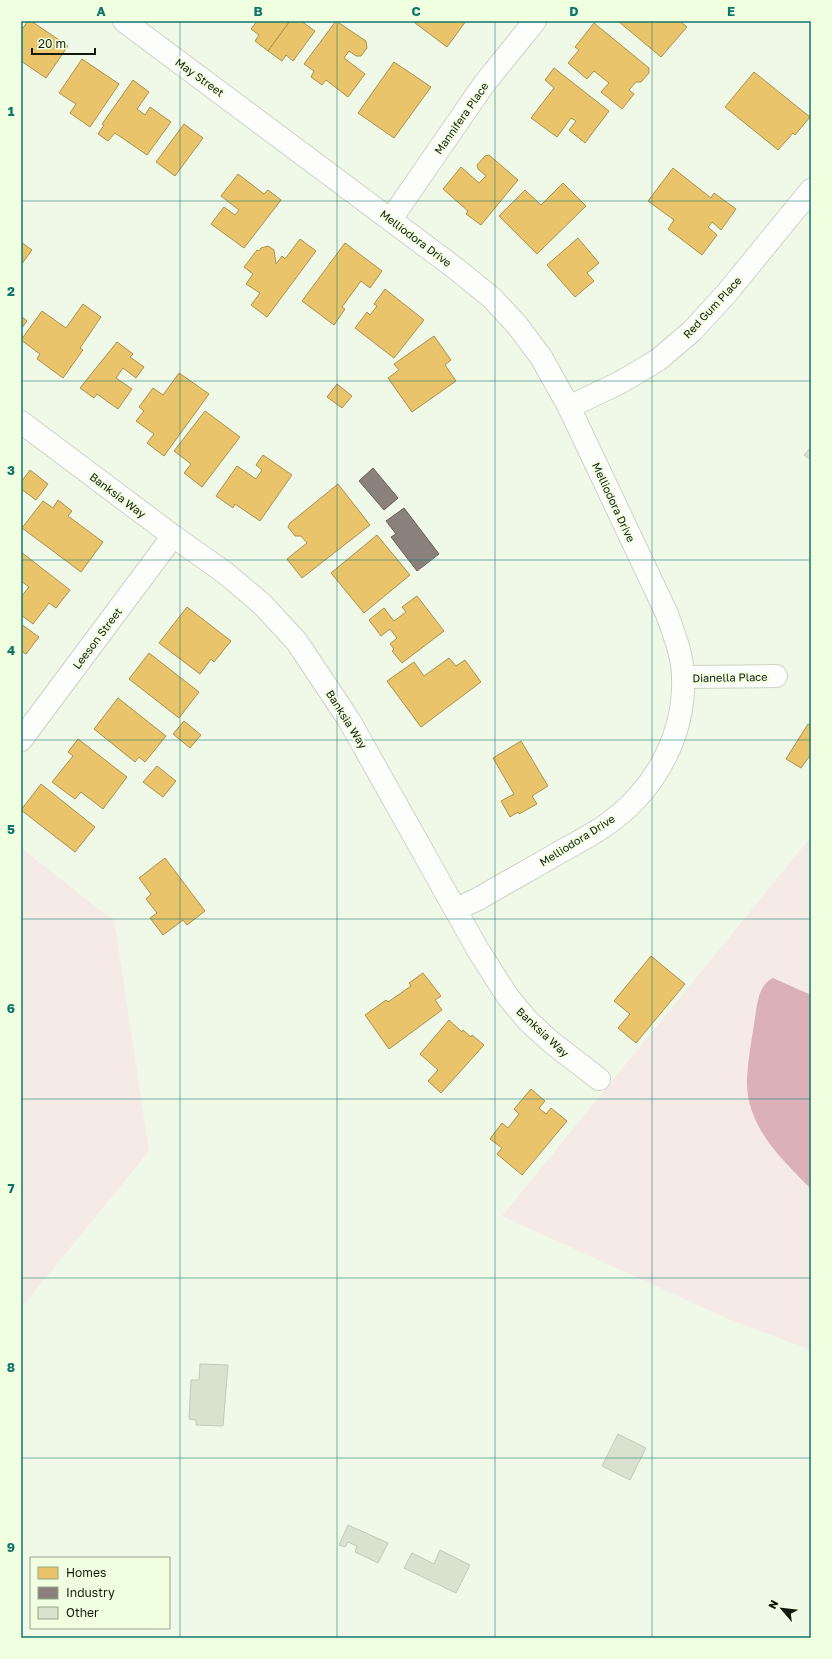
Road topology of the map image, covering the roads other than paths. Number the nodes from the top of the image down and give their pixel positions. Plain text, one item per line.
1 (124, 21) edge
2 (535, 21) edge
3 (257, 118) joint
4 (811, 190) edge
5 (391, 219) junction
6 (569, 407) junction
7 (21, 422) edge
8 (173, 536) junction
9 (776, 676) dead end
10 (684, 678) junction
11 (21, 740) edge
12 (456, 909) junction
13 (599, 1079) dead end

1 - 3 street, May Street
2 - 5 street, Mannifera Place
3 - 5 street, Melliodora Drive
4 - 6 street, Red Gum Place
5 - 6 street, Melliodora Drive
6 - 10 street, Melliodora Drive
7 - 8 street, Banksia Way
8 - 11 street, Leeson Street
8 - 12 street, Banksia Way
9 - 10 street, Dianella Place
10 - 12 street, Melliodora Drive
12 - 13 street, Banksia Way

